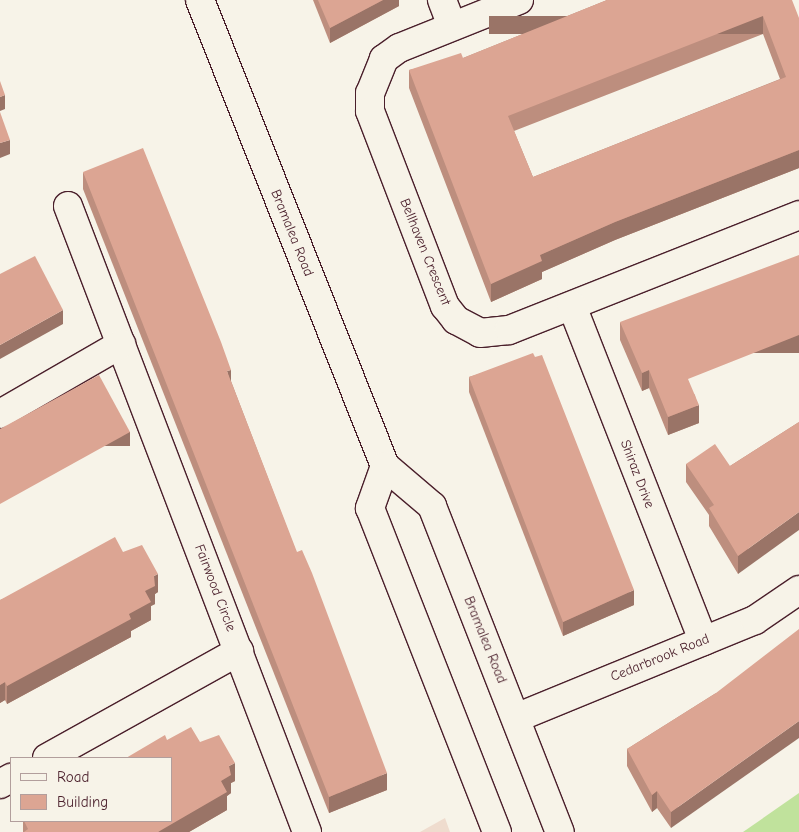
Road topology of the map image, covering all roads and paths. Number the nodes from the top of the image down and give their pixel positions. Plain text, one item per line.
1 (200, 0) edge
2 (442, 0) edge
3 (519, 0) edge
4 (452, 26) junction
5 (68, 206) dead end
6 (799, 215) edge
7 (572, 306) junction
8 (121, 344) junction
9 (0, 414) edge
10 (385, 466) junction
11 (799, 590) edge
12 (703, 641) junction
13 (239, 651) junction
14 (516, 718) junction
15 (49, 757) edge
16 (308, 832) edge
17 (497, 832) edge
18 (560, 832) edge

1 - 10 street, Bramalea Road
2 - 4 street
3 - 4 street, Bellhaven Crescent
4 - 7 street, Bellhaven Crescent
5 - 8 street, Fairwood Circle
6 - 7 street, Bellhaven Crescent
7 - 12 street, Shiraz Drive
8 - 9 street
8 - 13 street, Fairwood Circle
10 - 14 street, Bramalea Road
10 - 17 street
11 - 12 street, Cedarbrook Road
12 - 14 street, Cedarbrook Road
13 - 15 street
13 - 16 street, Fairwood Circle
14 - 18 street, Bramalea Road

